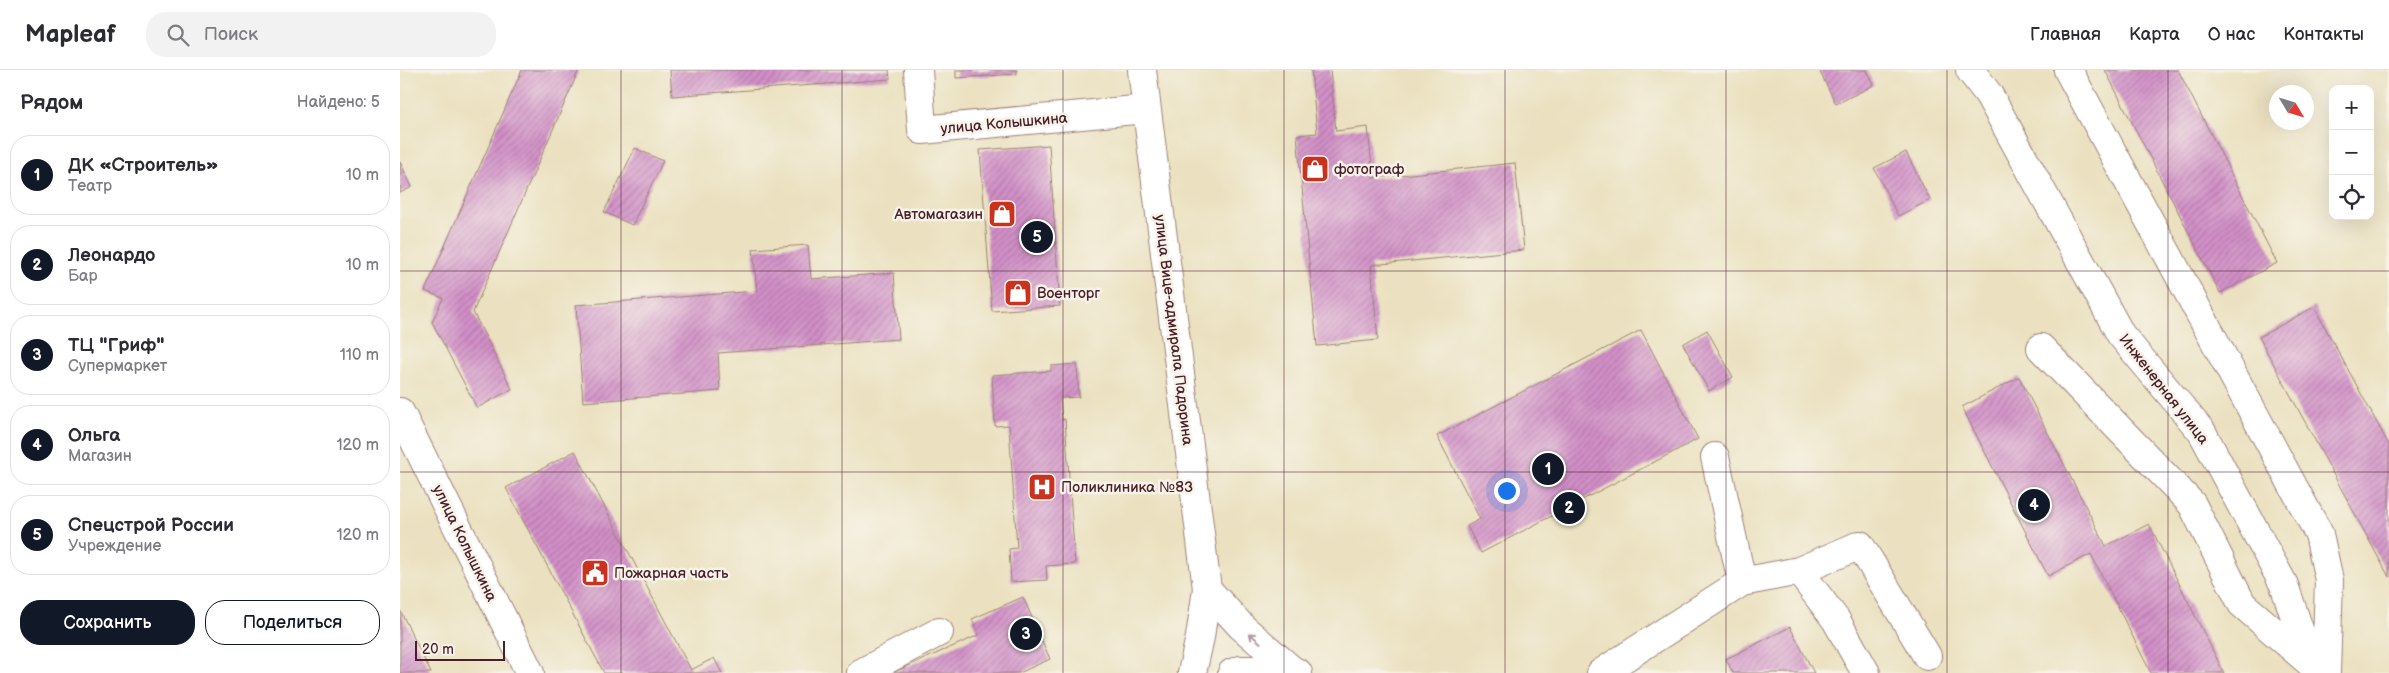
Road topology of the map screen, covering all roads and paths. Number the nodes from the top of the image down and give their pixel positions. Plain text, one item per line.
1 (918, 70) edge
2 (1142, 70) edge
3 (1970, 70) edge
4 (2068, 70) edge
5 (1146, 109) junction
6 (2041, 348) dead end
7 (400, 412) edge
8 (1715, 457) dead end
9 (1799, 571) junction
10 (1742, 582) junction
11 (1206, 589) junction
12 (939, 632) dead end
13 (1927, 656) dead end
14 (2317, 670) edge
15 (1296, 672) edge
16 (530, 673) edge
17 (861, 673) edge
18 (1192, 673) edge
19 (1232, 673) edge
20 (1601, 673) edge
21 (1866, 673) edge

1 - 5 street, улица Колышкина
2 - 5 street, улица Вице-адмирала Падорина
3 - 14 street, Инженерная улица
4 - 14 street
5 - 11 street, улица Вице-адмирала Падорина
6 - 14 street
7 - 16 street, улица Колышкина
8 - 10 street
9 - 10 street
9 - 13 street
9 - 21 street
10 - 20 street
15 -> 11 street
11 - 18 street, улица Вице-адмирала Падорина
12 - 17 street
15 - 19 street

